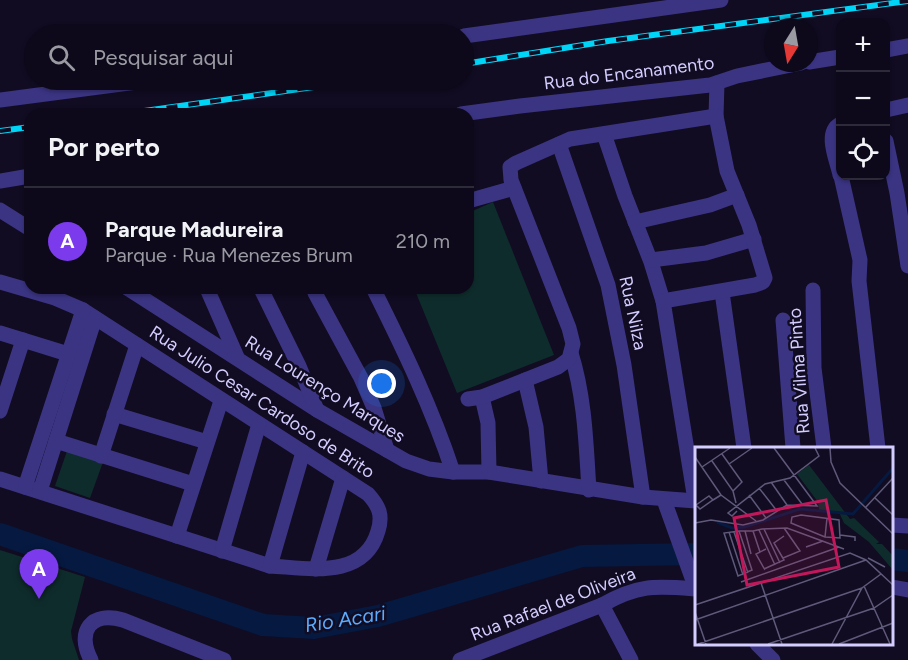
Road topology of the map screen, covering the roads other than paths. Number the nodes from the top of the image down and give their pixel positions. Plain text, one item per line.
1 (721, 0) edge
2 (474, 35) edge
3 (908, 46) edge
4 (890, 49) edge
5 (836, 58) edge
6 (818, 61) edge
7 (764, 71) edge
8 (717, 83) junction
9 (76, 90) edge
10 (0, 100) edge
11 (908, 105) edge
12 (890, 109) edge
13 (474, 112) edge
14 (716, 116) junction
15 (836, 127) edge
16 (604, 134) junction
17 (559, 144) junction
18 (836, 155) edge
19 (890, 163) edge
20 (24, 177) edge
21 (842, 180) edge
22 (0, 181) edge
23 (514, 188) junction
24 (737, 195) junction
25 (474, 199) edge
26 (0, 210) edge
27 (636, 222) junction
28 (24, 225) edge
29 (753, 239) junction
30 (651, 260) junction
31 (908, 266) edge
32 (0, 282) edge
33 (24, 287) edge
34 (813, 290) dead end
35 (722, 292) junction
36 (56, 294) edge
37 (137, 294) edge
38 (209, 294) edge
39 (263, 294) edge
40 (316, 294) edge
41 (376, 294) edge
42 (663, 301) junction
43 (89, 314) junction
44 (783, 320) dead end
45 (0, 333) edge
46 (23, 340) junction
47 (137, 345) junction
48 (68, 354) junction
49 (571, 354) junction
50 (237, 357) junction
51 (525, 380) junction
52 (4, 387) edge
53 (221, 400) junction
54 (317, 410) junction
55 (0, 411) edge
56 (114, 414) junction
57 (259, 424) junction
58 (56, 441) junction
59 (207, 442) junction
60 (744, 447) edge
61 (793, 447) edge
62 (824, 447) edge
63 (878, 447) edge
64 (387, 450) junction
65 (303, 452) junction
66 (101, 456) junction
67 (453, 472) junction
68 (489, 472) junction
69 (343, 478) junction
70 (0, 479) edge
71 (541, 481) junction
72 (193, 484) junction
73 (32, 489) junction
74 (589, 490) junction
75 (695, 494) edge
76 (643, 497) junction
77 (664, 500) junction
78 (695, 500) edge
79 (893, 525) edge
80 (908, 526) edge
81 (177, 536) junction
82 (222, 551) junction
83 (270, 566) junction
84 (316, 569) junction
85 (695, 585) edge
86 (893, 587) edge
87 (908, 590) edge
88 (602, 605) junction
89 (758, 645) edge
90 (493, 655) edge
91 (91, 660) edge
92 (224, 660) edge
93 (460, 660) edge
94 (631, 660) edge
95 (773, 660) edge

1 - 2 street
3 - 4 street
5 - 6 street
7 - 8 street, Rua do Encanamento
8 - 13 street, Rua do Encanamento
8 - 14 street
9 - 10 street
11 - 12 street
14 - 16 street
14 - 24 street
15 - 18 street
16 - 17 street
16 - 27 street
17 - 23 street
17 - 76 street, Rua Nilza
19 - 31 street
20 - 22 street
21 - 63 street
23 - 25 street
23 - 49 street
24 - 27 street
24 - 29 street
26 - 28 street
27 - 30 street
29 - 30 street
29 - 35 street
30 - 42 street
32 - 33 street, Rua Julio Cesar Cardoso de Brito
34 - 62 street, Rua Vilma Pinto
35 - 42 street
35 - 60 street
36 - 43 street, Rua Julio Cesar Cardoso de Brito
37 - 50 street, Rua Lourenço Marques
38 - 50 street
39 - 54 street
40 - 64 street
41 - 67 street
42 - 75 street
43 - 47 street, Rua Julio Cesar Cardoso de Brito
43 - 48 street
43 - 58 street
44 - 61 street
45 - 46 street
46 - 48 street
46 - 52 street
47 - 53 street, Rua Julio Cesar Cardoso de Brito
47 - 56 street
48 - 73 street
49 - 51 street
49 - 74 street
50 - 54 street, Rua Lourenço Marques
51 - 68 street
51 - 71 street
52 - 55 street
53 - 57 street, Rua Julio Cesar Cardoso de Brito
53 - 59 street
54 - 64 street, Rua Lourenço Marques
56 - 59 street
56 - 66 street
57 - 65 street, Rua Julio Cesar Cardoso de Brito
57 - 82 street
58 - 66 street
58 - 73 street
59 - 72 street
64 - 67 street, Rua Lourenço Marques
65 - 69 street, Rua Julio Cesar Cardoso de Brito
65 - 83 street
66 - 72 street
67 - 68 street, Rua Lourenço Marques
68 - 71 street, Rua Lourenço Marques
69 - 84 street
69 - 84 street, Rua Julio Cesar Cardoso de Brito
70 - 73 street, Rua Julio Cesar Cardoso de Brito
71 - 74 street, Rua Lourenço Marques
72 - 81 street
73 - 81 street, Rua Julio Cesar Cardoso de Brito
74 - 76 street, Rua Lourenço Marques
76 - 77 street, Rua Lourenço Marques
77 - 78 street, Rua Lourenço Marques
77 - 85 street
79 - 80 street
81 - 82 street, Rua Julio Cesar Cardoso de Brito
82 - 83 street, Rua Julio Cesar Cardoso de Brito
83 - 84 street, Rua Julio Cesar Cardoso de Brito
85 - 88 street, Rua Rafael de Oliveira
86 - 87 street
88 - 90 street, Rua Rafael de Oliveira
88 - 94 street
89 - 95 street
90 - 93 street, Rua Rafael de Oliveira
91 - 92 street

